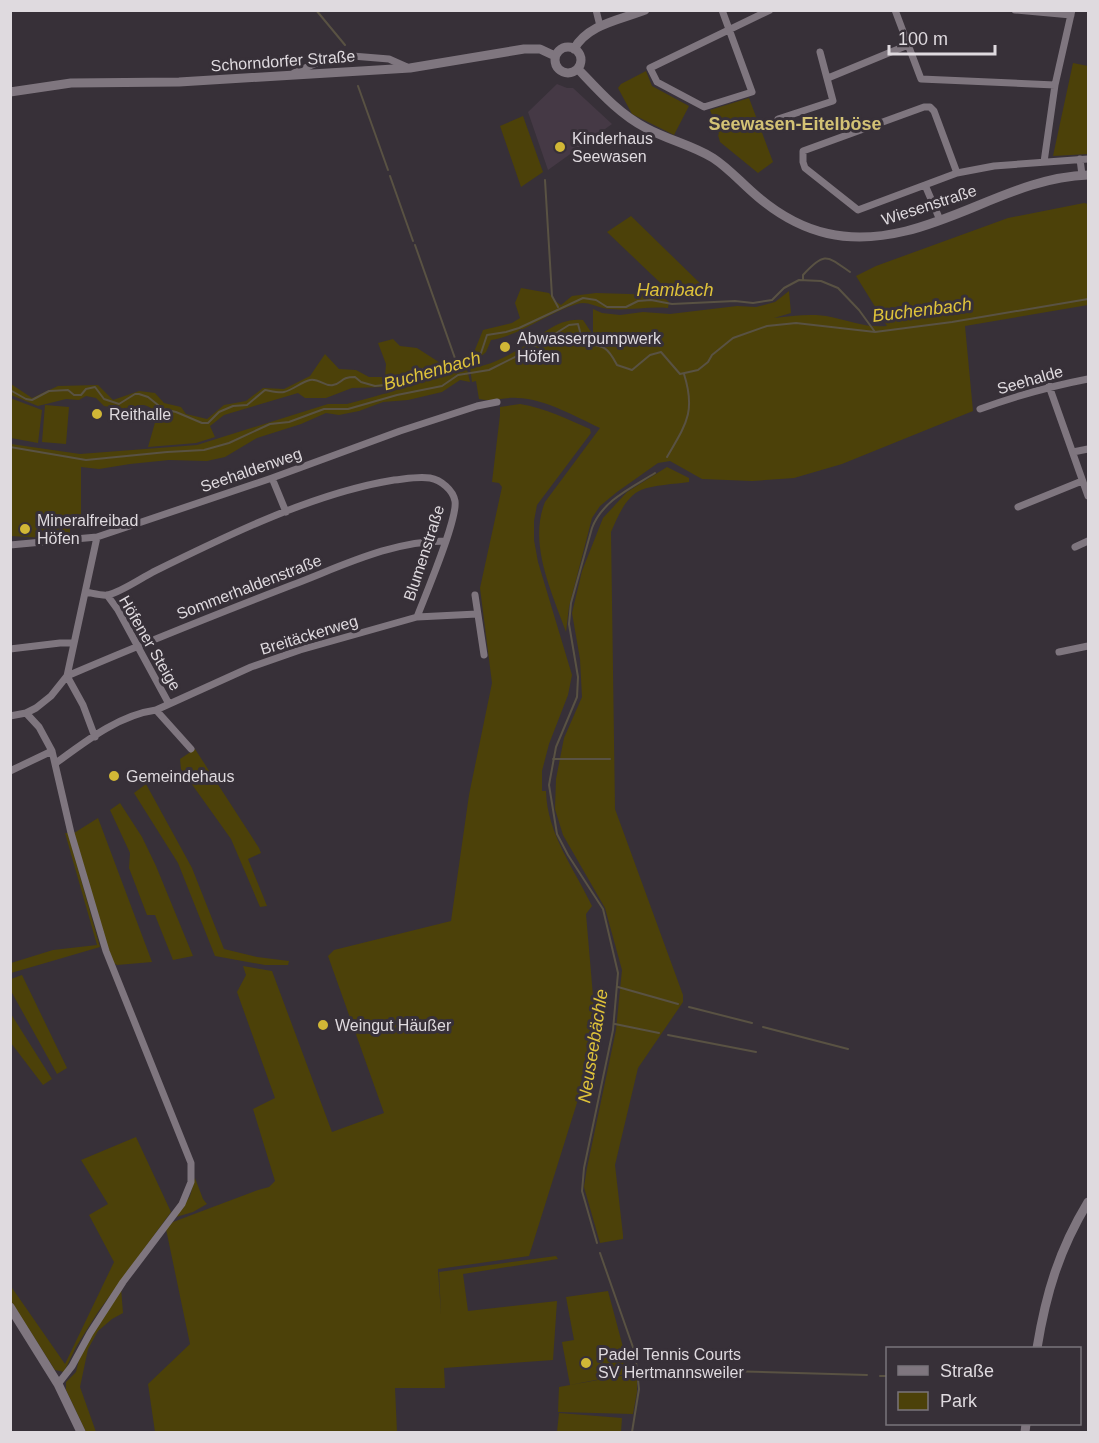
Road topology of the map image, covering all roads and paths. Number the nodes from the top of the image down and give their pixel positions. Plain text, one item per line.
1 (596, 10) edge
2 (645, 10) edge
3 (722, 10) edge
4 (770, 10) edge
5 (895, 10) edge
6 (1015, 10) edge
7 (1071, 13) edge
8 (600, 26) junction
9 (731, 31) junction
10 (908, 45) junction
11 (574, 49) junction
12 (820, 52) dead end
13 (555, 56) junction
14 (410, 68) junction
15 (578, 69) junction
16 (287, 76) junction
17 (828, 78) junction
18 (1055, 85) junction
19 (10, 92) edge
20 (778, 119) dead end
21 (1080, 159) junction
22 (1089, 159) edge
23 (1044, 162) junction
24 (957, 172) junction
25 (1085, 175) edge
26 (925, 184) junction
27 (940, 220) junction
28 (1089, 379) edge
29 (1049, 386) junction
30 (497, 402) dead end
31 (980, 409) dead end
32 (1089, 449) edge
33 (1073, 452) junction
34 (272, 478) junction
35 (1082, 481) junction
36 (1089, 496) edge
37 (1018, 507) dead end
38 (286, 512) junction
39 (97, 537) junction
40 (445, 541) junction
41 (1089, 541) edge
42 (10, 545) edge
43 (1075, 547) dead end
44 (86, 592) junction
45 (107, 595) junction
46 (476, 595) dead end
47 (477, 614) junction
48 (417, 617) junction
49 (74, 643) junction
50 (137, 646) junction
51 (1089, 646) edge
52 (10, 649) edge
53 (1059, 652) dead end
54 (484, 655) dead end
55 (67, 676) junction
56 (169, 704) junction
57 (156, 710) junction
58 (26, 713) junction
59 (10, 716) edge
60 (95, 737) junction
61 (191, 749) dead end
62 (52, 751) junction
63 (56, 763) junction
64 (10, 771) edge
65 (1089, 1203) edge
66 (10, 1307) edge
67 (1037, 1347) edge
68 (58, 1384) junction
69 (81, 1432) edge

1 - 8 street
2 - 8 street
3 - 9 street
4 - 9 street
5 - 10 street
6 - 7 street
7 - 18 street
8 - 11 street
9 - 9 street
10 - 17 street
10 - 18 street
11 - 13 street
11 - 15 street
12 - 17 street
13 - 14 street, Schorndorfer Straße
13 - 15 street
14 - 16 street, Schorndorfer Straße
14 - 16 street
15 - 27 street, Wiesenstraße
16 - 19 street, Schorndorfer Straße
17 - 20 street
18 - 23 street
21 - 22 street
21 - 23 street
21 - 25 street
23 - 24 street
24 - 26 street
24 - 26 street
25 - 27 street, Wiesenstraße
26 - 27 street
28 - 29 street, Seehalde
29 - 31 street, Seehalde
29 - 33 street
30 - 34 street, Seehaldenweg
32 - 33 street
33 - 35 street
34 - 38 street
34 - 39 street, Seehaldenweg
35 - 36 street
35 - 37 street
38 - 40 street, Blumenstraße
38 - 45 street, Blumenstraße
39 - 42 street, Seehaldenweg
39 - 44 street
40 - 48 street, Blumenstraße
40 - 50 street, Sommerhaldenstraße
41 - 43 street
44 - 45 street
44 - 49 street
45 - 50 street, Höfener Steige
46 - 47 street
47 - 48 street, Breitäckerweg
47 - 54 street
48 - 56 street, Breitäckerweg
49 - 52 street
49 - 55 street
50 - 55 street, Sommerhaldenstraße
50 - 56 street, Höfener Steige
51 - 53 street
55 - 58 street
55 - 60 street
56 - 57 street, Breitäckerweg
57 - 60 street, Breitäckerweg
57 - 61 street
58 - 59 street
58 - 62 street
60 - 63 street, Breitäckerweg
62 - 63 street
62 - 64 street
63 - 68 street
65 - 67 street
66 - 68 street
68 - 69 street

